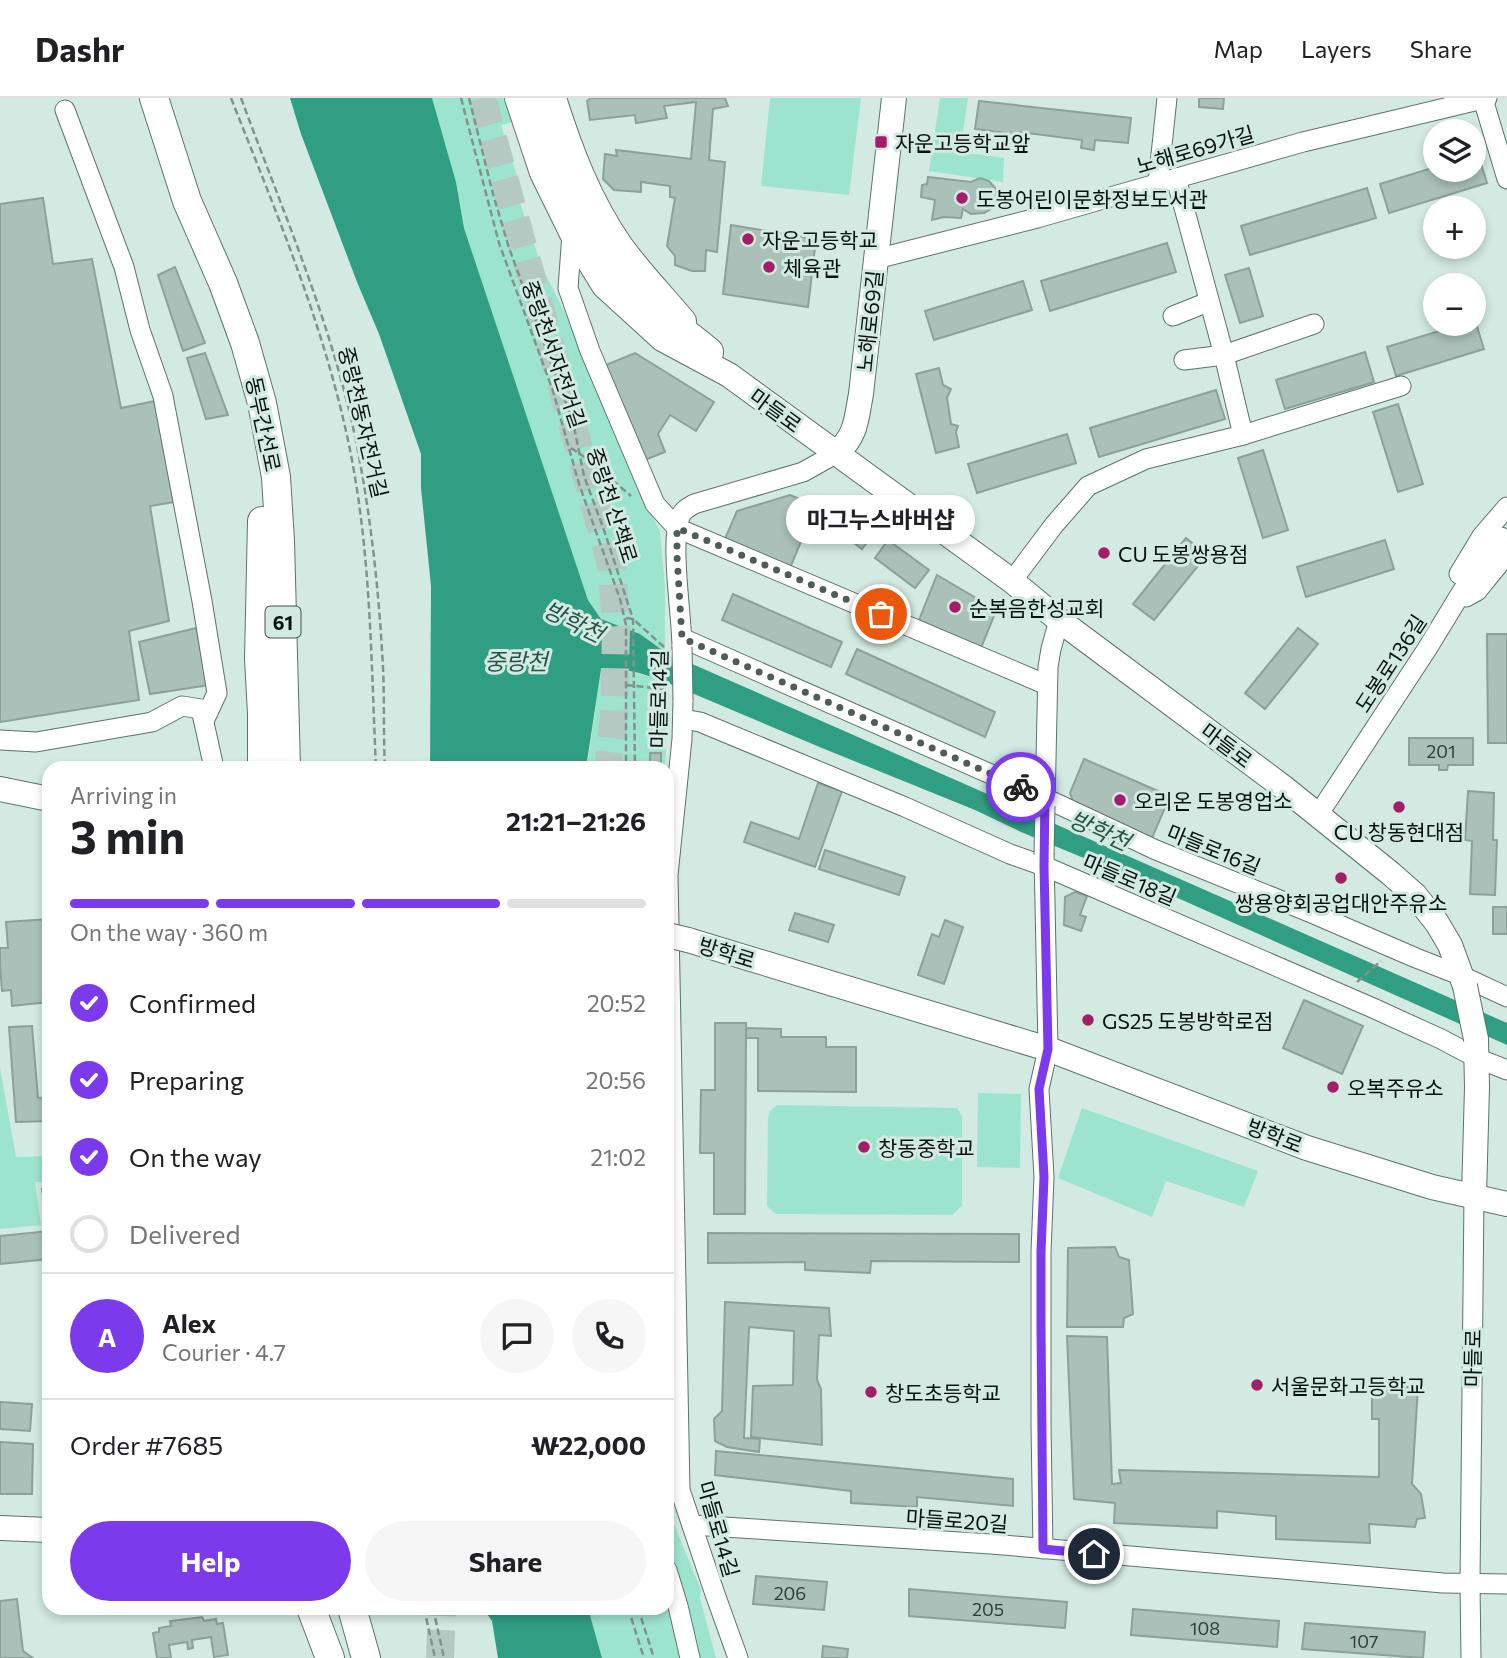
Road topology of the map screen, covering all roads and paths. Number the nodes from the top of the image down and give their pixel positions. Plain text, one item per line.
1 (154, 98) edge
2 (231, 98) edge
3 (240, 98) edge
4 (461, 98) edge
5 (469, 98) edge
6 (517, 98) edge
7 (536, 98) edge
8 (554, 98) edge
9 (894, 98) edge
10 (1167, 98) edge
11 (1485, 98) edge
12 (65, 110) dead end
13 (1507, 179) edge
14 (1167, 181) junction
15 (572, 234) junction
16 (876, 259) junction
17 (1208, 302) junction
18 (1173, 316) dead end
19 (1314, 324) dead end
20 (709, 352) junction
21 (1224, 355) junction
22 (1184, 360) dead end
23 (729, 375) junction
24 (1401, 386) dead end
25 (262, 403) junction
26 (1243, 435) junction
27 (571, 448) junction
28 (579, 453) junction
29 (836, 453) junction
30 (631, 496) dead end
31 (1507, 507) edge
32 (677, 528) junction
33 (1504, 546) edge
34 (1012, 582) junction
35 (1456, 603) junction
36 (1059, 620) junction
37 (682, 642) junction
38 (1047, 685) junction
39 (683, 709) junction
40 (204, 721) junction
41 (0, 740) edge
42 (213, 761) edge
43 (262, 761) edge
44 (286, 761) edge
45 (376, 761) edge
46 (386, 761) edge
47 (626, 761) edge
48 (635, 761) edge
49 (0, 789) edge
50 (42, 798) edge
51 (1045, 802) junction
52 (1318, 815) junction
53 (674, 816) edge
54 (1044, 861) junction
55 (677, 938) edge
56 (1381, 961) dead end
57 (1464, 981) junction
58 (1353, 985) dead end
59 (1507, 997) edge
60 (1048, 1049) junction
61 (1476, 1049) junction
62 (1507, 1070) edge
63 (674, 1182) edge
64 (1474, 1196) junction
65 (1507, 1204) edge
66 (692, 1525) junction
67 (0, 1528) edge
68 (42, 1530) edge
69 (1043, 1549) junction
70 (1470, 1583) junction
71 (1507, 1584) edge
72 (674, 1593) edge
73 (314, 1615) edge
74 (328, 1615) edge
75 (354, 1615) edge
76 (426, 1615) edge
77 (435, 1615) edge
78 (630, 1615) edge
79 (640, 1615) edge
80 (330, 1658) edge
81 (341, 1658) edge
82 (366, 1658) edge
83 (435, 1658) edge
84 (444, 1658) edge
85 (644, 1658) edge
86 (654, 1658) edge
87 (690, 1658) edge
88 (738, 1658) edge
89 (1471, 1658) edge

1 - 25 highway, 동부간선로 / 61
2 - 45 path
3 - 46 path, 중랑천동자전거길
4 - 27 path, 중랑천서자전거길
5 - 28 path, 중랑천 산책로
6 - 15 main road, 마들로
7 - 20 highway
8 - 20 main road, 마들로
9 - 16 main road, 노해로69길
10 - 14 street
11 - 13 street
11 - 14 street, 노해로69가길
12 - 40 street
14 - 16 street, 노해로69가길
14 - 17 street
15 - 23 main road, 마들로
15 - 32 street
16 - 29 main road, 노해로69길
17 - 18 street
17 - 21 street
19 - 21 street
20 - 23 main road, 마들로
21 - 22 street
21 - 26 street
23 - 29 main road, 마들로
24 - 26 street
25 - 43 highway
25 - 44 highway, 동부간선로 / 61
26 - 34 street
27 - 28 path
27 - 47 path, 중랑천서자전거길
28 - 30 path
28 - 48 path, 중랑천 산책로
29 - 32 street
29 - 34 main road, 마들로
31 - 35 street
32 - 37 street, 마들로14길
32 - 38 street
33 - 35 street, 도봉로136길
34 - 36 main road, 마들로
35 - 52 street, 도봉로136길
36 - 38 street
36 - 52 main road, 마들로
37 - 39 street, 마들로14길, bridge
37 - 51 street, 마들로16길
38 - 51 street
39 - 53 street, 마들로14길
39 - 54 street, 마들로18길
40 - 41 street
40 - 42 street
49 - 50 main road
51 - 54 street, bridge
51 - 57 street, 마들로16길
52 - 57 main road, 마들로
54 - 60 street
54 - 61 street, 마들로18길
55 - 60 main road, 방학로
56 - 58 path
57 - 59 street
57 - 61 main road, 마들로, bridge
60 - 64 main road, 방학로
60 - 69 street
61 - 62 street
61 - 64 main road, 마들로
63 - 66 street, 마들로14길
64 - 65 main road, 방학로
64 - 70 street, 마들로
66 - 69 street, 마들로20길
66 - 88 street, 마들로14길
67 - 68 main road
69 - 70 street, 마들로20길
70 - 71 street, 마들로20길
70 - 89 street, 마들로
72 - 87 street
73 - 80 highway
74 - 81 highway
75 - 82 highway
76 - 83 path
77 - 84 path
78 - 85 path
79 - 86 path

